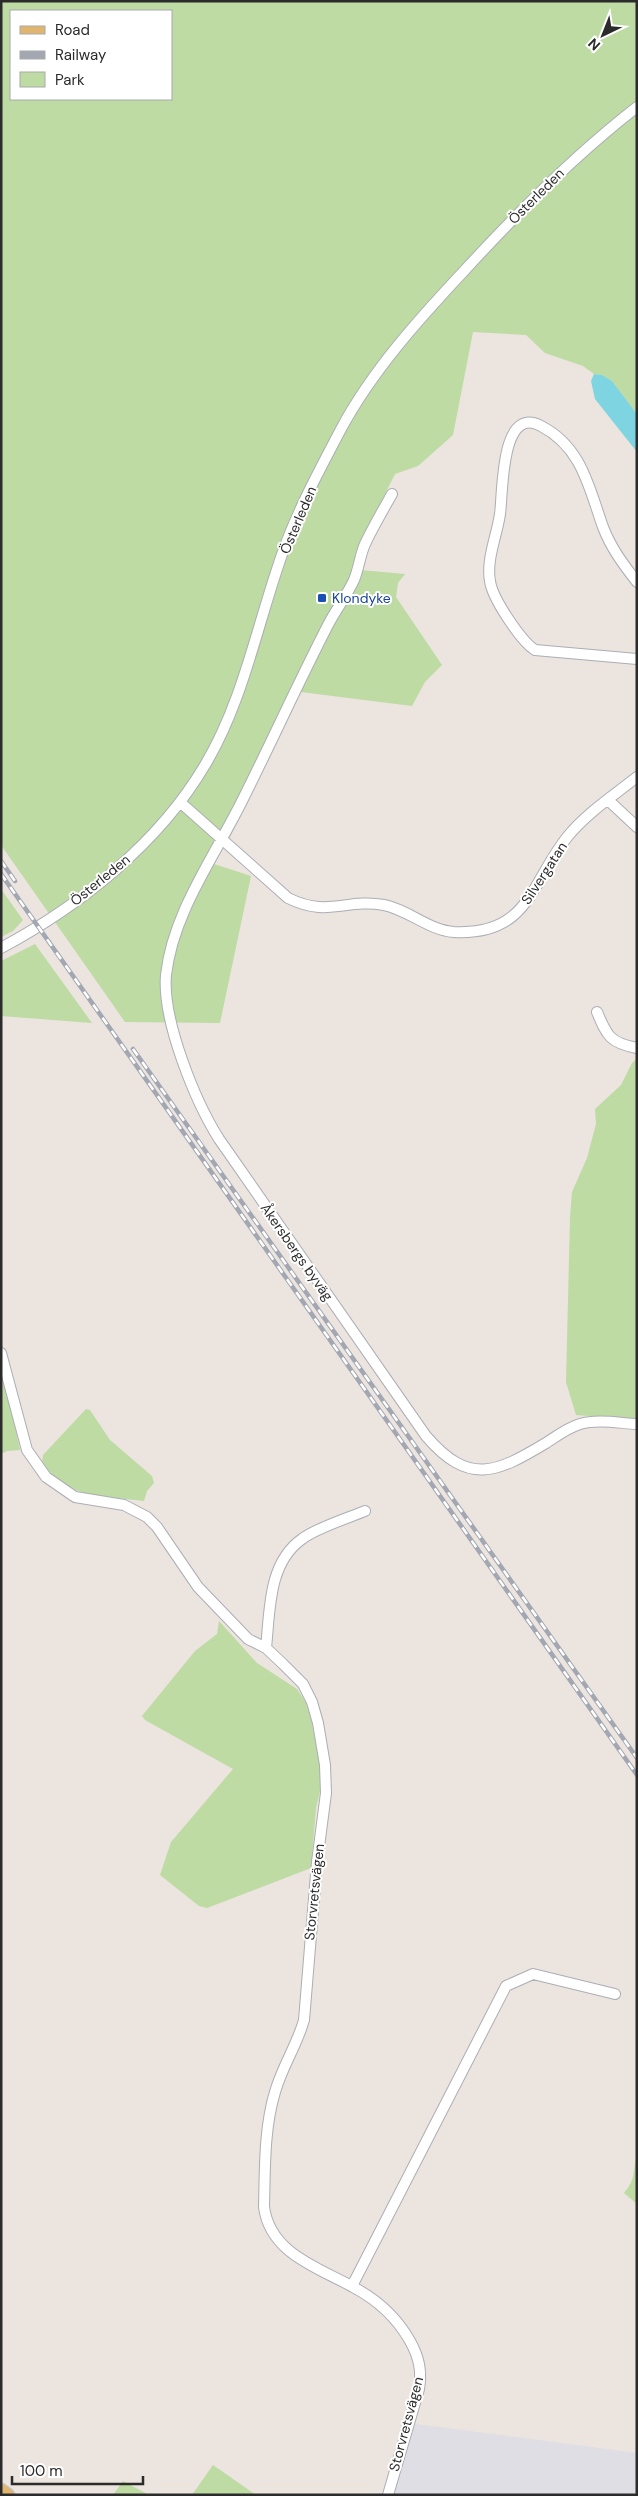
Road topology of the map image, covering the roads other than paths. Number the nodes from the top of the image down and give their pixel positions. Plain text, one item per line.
1 (637, 107) edge
2 (392, 494) dead end
3 (637, 582) edge
4 (637, 659) edge
5 (637, 777) edge
6 (608, 800) junction
7 (180, 802) junction
8 (637, 827) edge
9 (223, 840) junction
10 (1, 948) edge
11 (597, 1012) dead end
12 (637, 1048) edge
13 (1, 1353) edge
14 (637, 1424) edge
15 (365, 1511) dead end
16 (266, 1648) junction
17 (615, 1994) dead end
18 (352, 2286) junction
19 (1, 2490) edge
20 (8, 2495) edge
21 (388, 2495) edge

1 - 7 street, Österleden
2 - 9 street, Åkersbergs byväg
3 - 4 street
5 - 6 street, Silvergatan
6 - 8 street
6 - 9 street, Silvergatan
7 - 9 street, Silvergatan
7 - 10 street, Österleden
9 - 14 street, Åkersbergs byväg
11 - 12 street
13 - 16 street, Storvretsvägen
15 - 16 street
16 - 18 street, Storvretsvägen
17 - 18 street
18 - 21 street, Storvretsvägen
19 - 20 main road

